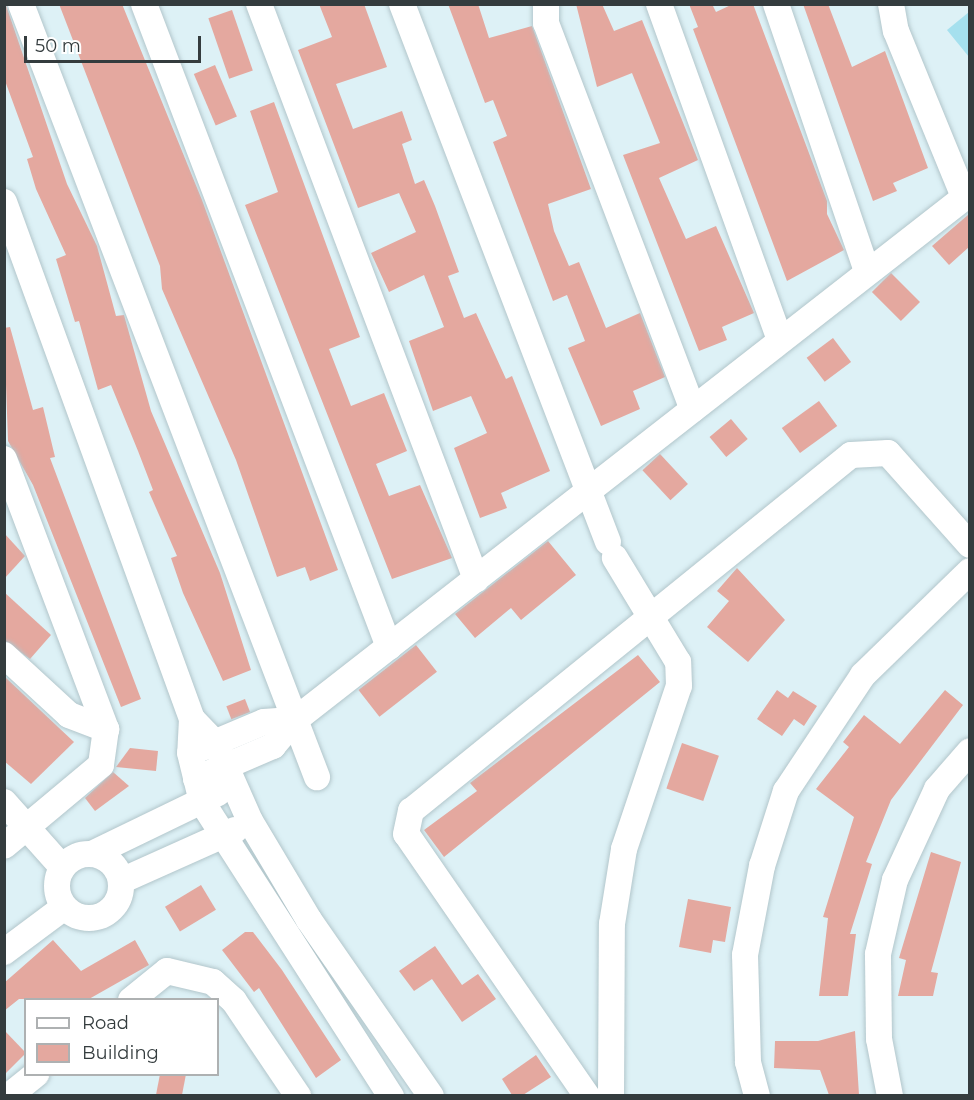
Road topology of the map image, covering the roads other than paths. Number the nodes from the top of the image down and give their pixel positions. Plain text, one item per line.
1 (21, 4) edge
2 (144, 4) edge
3 (259, 4) edge
4 (546, 4) edge
5 (659, 4) edge
6 (776, 4) edge
7 (891, 4) edge
8 (400, 5) edge
9 (967, 195) edge
10 (4, 202) edge
11 (867, 272) junction
12 (780, 340) junction
13 (693, 409) junction
14 (4, 459) edge
15 (588, 491) junction
16 (11, 493) edge
17 (969, 545) edge
18 (969, 571) edge
19 (476, 579) junction
20 (647, 618) junction
21 (389, 647) junction
22 (4, 655) edge
23 (192, 719) junction
24 (295, 720) junction
25 (106, 729) junction
26 (216, 744) junction
27 (969, 751) edge
28 (190, 753) junction
29 (230, 777) junction
30 (317, 777) dead end
31 (199, 790) junction
32 (4, 802) edge
33 (250, 821) junction
34 (30, 827) junction
35 (221, 838) junction
36 (4, 846) edge
37 (92, 854) junction
38 (62, 867) junction
39 (121, 881) junction
40 (63, 908) junction
41 (4, 952) edge
42 (131, 998) edge
43 (33, 1076) edge
44 (9, 1095) edge
45 (298, 1095) edge
46 (391, 1095) edge
47 (431, 1095) edge
48 (586, 1095) edge
49 (610, 1095) edge
50 (757, 1095) edge
51 (890, 1095) edge

1 - 24 street
2 - 21 street
3 - 19 street
4 - 13 street
5 - 12 street
6 - 11 street
7 - 9 street
8 - 15 street
9 - 11 street
10 - 23 street
11 - 12 street
12 - 13 street
13 - 15 street
14 - 16 street
15 - 19 street
15 - 20 street
16 - 25 street
17 - 20 street
18 - 50 street
19 - 21 street
20 - 48 street
20 - 49 street
21 - 24 street
22 - 25 street
23 - 26 street
23 - 28 street
24 - 26 street
24 - 29 street
24 - 30 street
25 - 34 street
26 - 28 street
26 - 29 street
27 - 51 street
28 - 31 street
29 - 31 street
29 - 33 street
31 - 35 street
31 - 37 street
32 - 34 street
33 - 35 street
33 - 47 street
34 - 36 street
34 - 38 street
35 - 39 street
35 - 46 street
37 - 38 street
37 - 39 street
38 - 40 street
39 - 40 street
40 - 41 street
42 - 45 street
43 - 44 street

